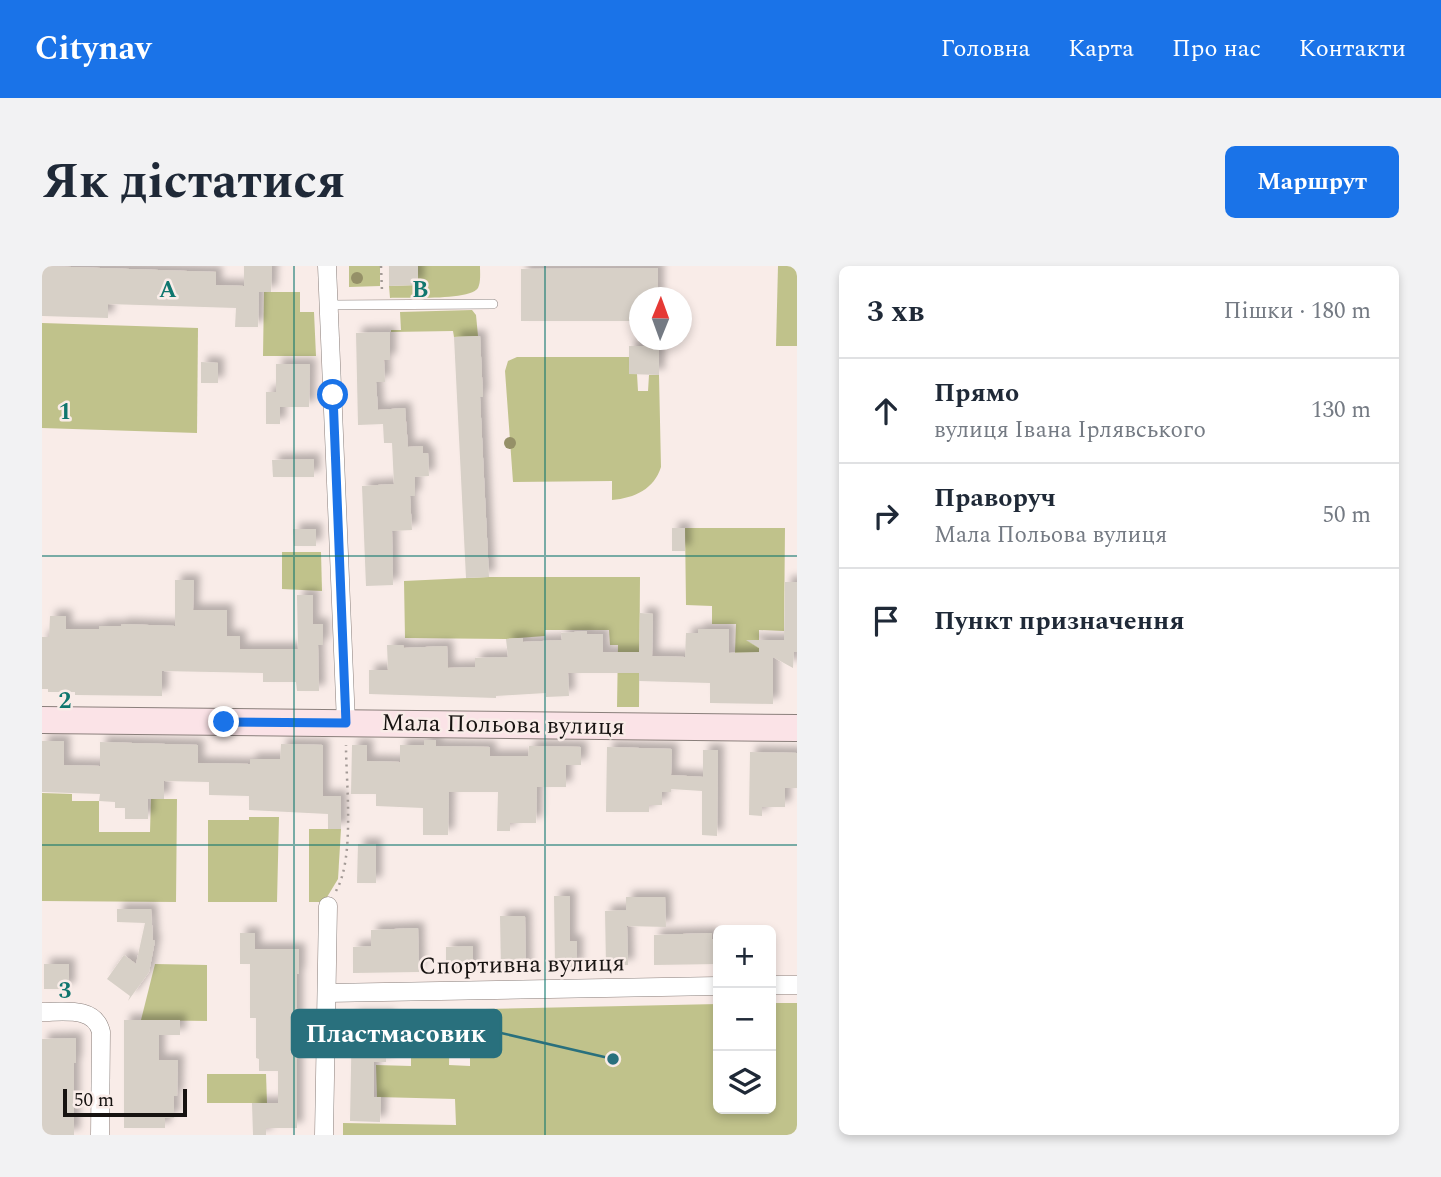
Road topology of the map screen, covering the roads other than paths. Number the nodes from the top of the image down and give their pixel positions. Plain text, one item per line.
1 (327, 266) edge
2 (494, 303) dead end
3 (328, 305) junction
4 (42, 720) edge
5 (346, 723) junction
6 (797, 728) edge
7 (328, 906) road end
8 (776, 985) edge
9 (797, 985) edge
10 (713, 986) edge
11 (327, 993) junction
12 (42, 1012) edge
13 (100, 1135) edge
14 (324, 1135) edge

1 - 3 street
2 - 3 lane
3 - 5 street
4 - 5 street, Мала Польова вулиця
5 - 6 street, Мала Польова вулиця
7 - 11 street
8 - 9 street
10 - 11 street, Спортивна вулиця
11 - 14 street
12 - 13 street

